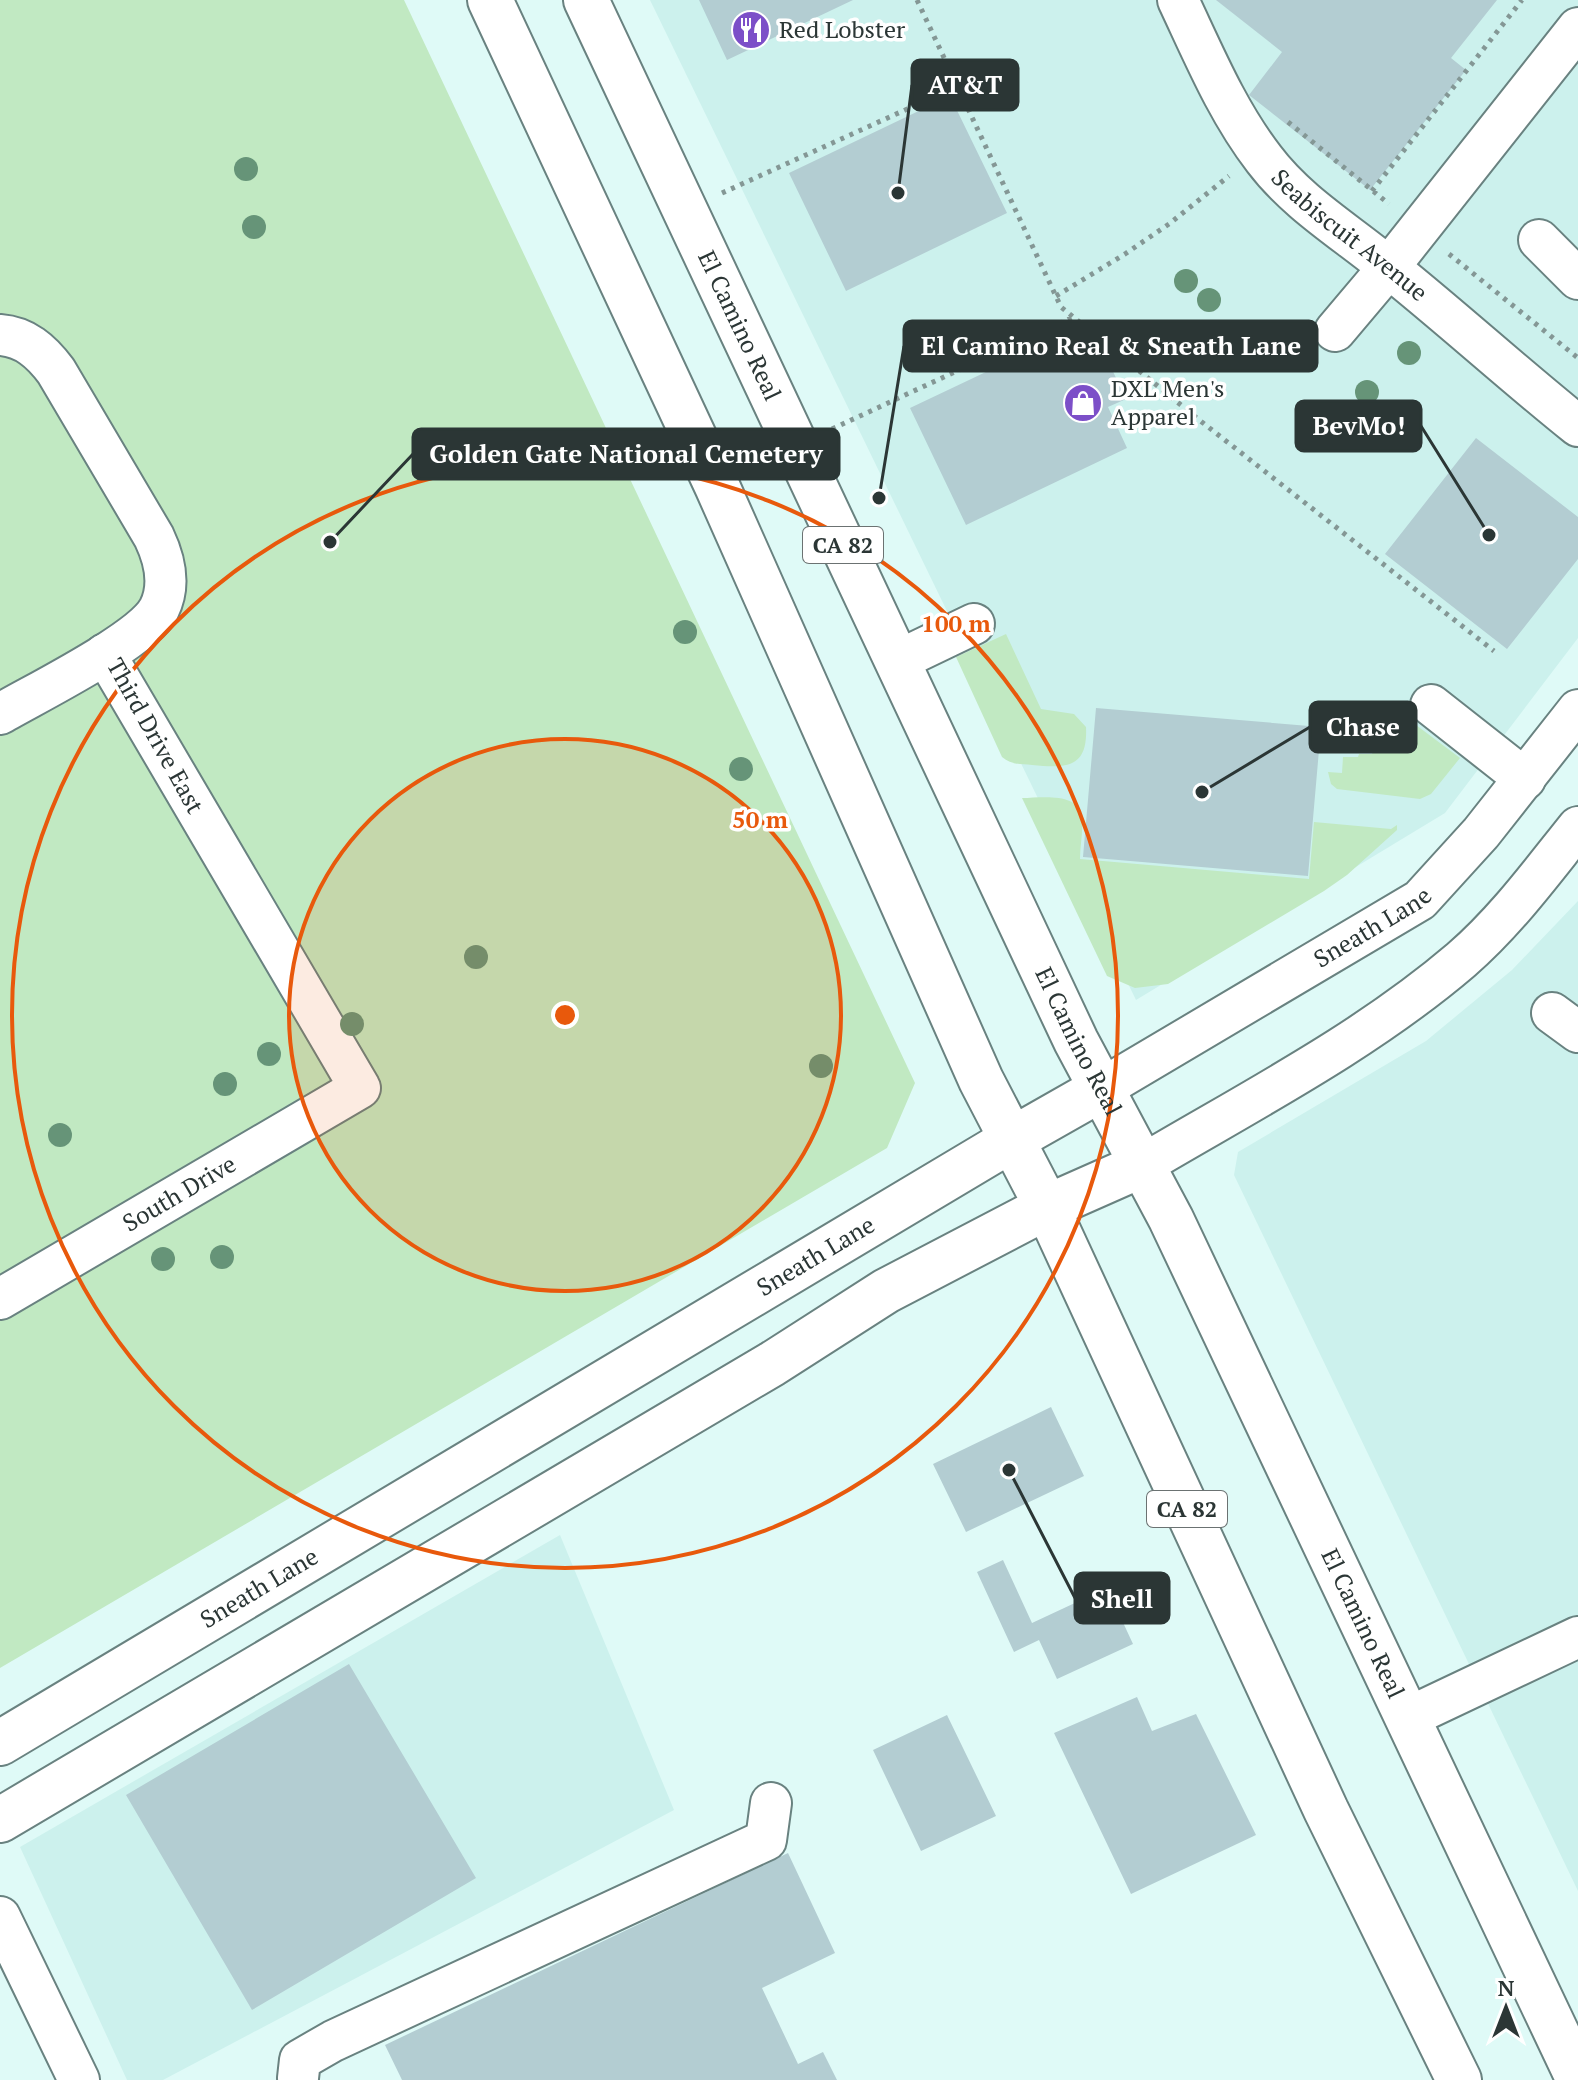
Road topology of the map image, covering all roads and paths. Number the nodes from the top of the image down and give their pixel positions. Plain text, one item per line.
1 (490, 0) edge
2 (586, 0) edge
3 (917, 0) edge
4 (1178, 0) edge
5 (1522, 0) edge
6 (1578, 28) edge
7 (958, 86) junction
8 (1247, 135) junction
9 (1372, 191) dead end
10 (722, 194) dead end
11 (1539, 240) dead end
12 (1389, 267) junction
13 (1578, 279) edge
14 (1056, 296) junction
15 (1073, 317) junction
16 (1335, 331) dead end
17 (0, 335) edge
18 (1578, 426) edge
19 (831, 430) dead end
20 (974, 624) dead end
21 (1494, 651) dead end
22 (105, 654) junction
23 (897, 661) junction
24 (6, 697) edge
25 (1431, 705) dead end
26 (1578, 710) edge
27 (1525, 779) junction
28 (1578, 827) edge
29 (360, 1088) joint
30 (1101, 1089) junction
31 (1011, 1140) junction
32 (1142, 1165) junction
33 (1047, 1207) junction
34 (0, 1299) edge
35 (1578, 1637) edge
36 (1407, 1718) junction
37 (0, 1743) edge
38 (771, 1803) dead end
39 (0, 1820) edge
40 (0, 1917) edge
41 (298, 2078) edge
42 (1578, 2078) edge
43 (79, 2080) edge
44 (1459, 2080) edge

1 - 31 main road, CA 82
2 - 23 main road, El Camino Real / CA 82
3 - 7 path
4 - 8 street, Seabiscuit Avenue
5 - 9 path
6 - 12 street
7 - 10 path
7 - 14 path
8 - 12 street, Seabiscuit Avenue
8 - 14 path
11 - 13 street
12 - 16 street
12 - 18 street, Seabiscuit Avenue
14 - 15 path
15 - 19 path
15 - 21 path
17 - 22 street, Third Drive East
20 - 23 street
22 - 24 street
22 - 29 street, Third Drive East
23 - 30 main road, El Camino Real / CA 82
25 - 27 street
26 - 27 street, Sneath Lane
27 - 30 street, Sneath Lane
28 - 32 street
29 - 34 street, South Drive
30 - 31 main road, Sneath Lane
30 - 32 main road, El Camino Real / CA 82
31 - 33 main road, CA 82
31 - 37 main road, Sneath Lane
32 - 33 main road
32 - 36 main road, El Camino Real / CA 82
33 - 39 main road
33 - 44 main road, CA 82
35 - 36 street
36 - 42 main road, El Camino Real / CA 82
38 - 41 street
40 - 43 street

